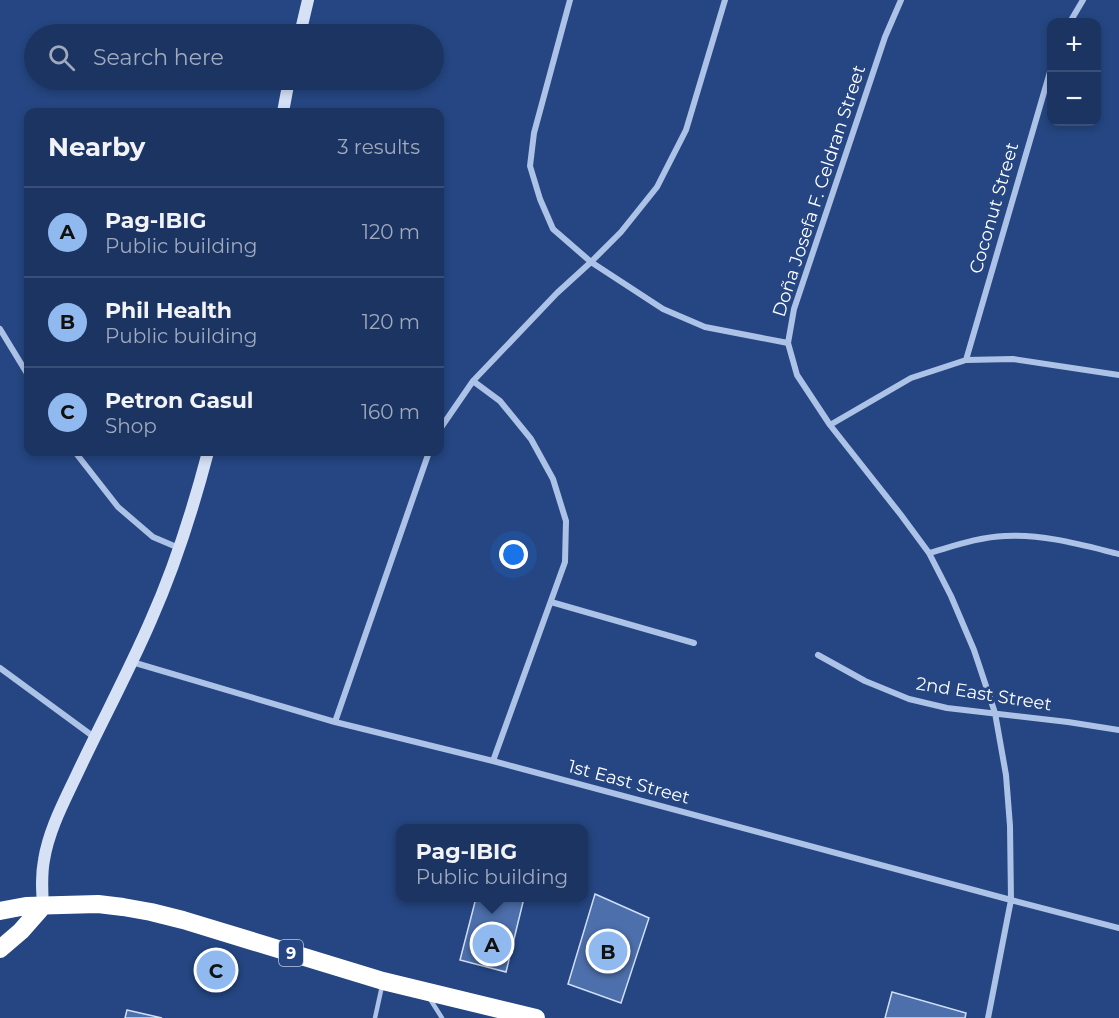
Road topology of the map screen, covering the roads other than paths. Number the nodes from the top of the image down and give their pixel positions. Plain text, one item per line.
1 (308, 0) edge
2 (570, 0) edge
3 (725, 0) edge
4 (901, 0) edge
5 (1083, 0) edge
6 (1072, 18) edge
7 (302, 24) edge
8 (1050, 72) edge
9 (288, 90) edge
10 (284, 108) edge
11 (591, 262) junction
12 (0, 329) edge
13 (788, 343) junction
14 (966, 360) junction
15 (24, 368) edge
16 (1119, 375) edge
17 (473, 381) junction
18 (444, 423) edge
19 (830, 425) junction
20 (78, 456) edge
21 (207, 456) edge
22 (428, 456) edge
23 (179, 548) junction
24 (929, 554) junction
25 (1119, 554) edge
26 (551, 602) junction
27 (694, 643) dead end
28 (818, 655) dead end
29 (132, 662) junction
30 (0, 668) edge
31 (995, 713) junction
32 (335, 722) junction
33 (1119, 730) edge
34 (94, 737) junction
35 (493, 761) junction
36 (1011, 900) junction
37 (43, 906) junction
38 (0, 911) edge
39 (1119, 928) edge
40 (0, 949) edge
41 (383, 981) junction
42 (426, 991) junction
43 (375, 1018) edge
44 (442, 1018) edge
45 (536, 1018) edge
46 (988, 1018) edge

1 - 7 main road
2 - 11 street
3 - 11 street
4 - 13 street, Doña Josefa F. Celdran Street
5 - 6 street
8 - 14 street, Coconut Street
9 - 10 main road
11 - 13 street
11 - 17 street
12 - 15 street
13 - 19 street, Doña Josefa F. Celdran Street
14 - 16 street
14 - 19 street
17 - 18 street
17 - 26 street
19 - 24 street, Doña Josefa F. Celdran Street
20 - 23 street
21 - 23 main road
22 - 32 street
23 - 29 main road
24 - 25 street
24 - 31 street, Doña Josefa F. Celdran Street
26 - 27 street
26 - 35 street
28 - 31 street, 2nd East Street
29 - 32 street, 1st East Street
29 - 34 main road
30 - 34 street
31 - 33 street, 2nd East Street
31 - 36 street, Doña Josefa F. Celdran Street
32 - 35 street, 1st East Street
34 - 37 main road
35 - 36 street, 1st East Street
36 - 39 street, 1st East Street
36 - 46 street, Doña Josefa F. Celdran Street
37 - 38 highway, 9
37 - 40 highway
37 - 41 highway, 9
41 - 42 highway, 9
41 - 43 lane
42 - 44 lane
42 - 45 highway, 9

